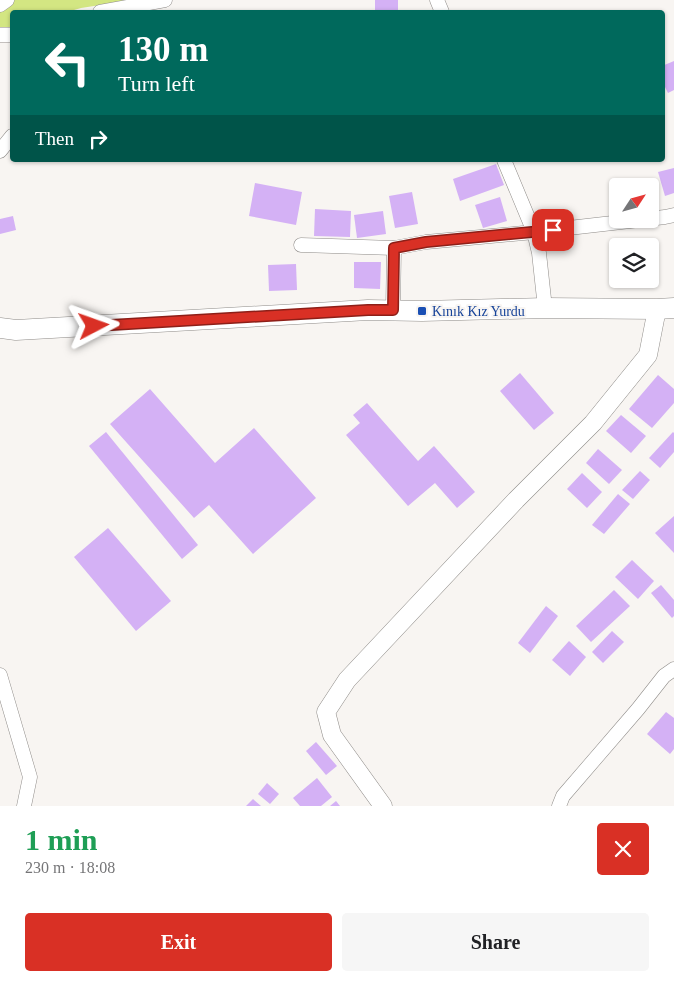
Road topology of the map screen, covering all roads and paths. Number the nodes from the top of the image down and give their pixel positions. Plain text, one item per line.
1 (7, 0) edge
2 (165, 0) edge
3 (0, 4) edge
4 (111, 10) edge
5 (10, 138) edge
6 (0, 151) edge
7 (505, 162) edge
8 (674, 215) edge
9 (534, 232) junction
10 (301, 245) dead end
11 (394, 248) junction
12 (545, 308) junction
13 (665, 308) edge
14 (393, 310) junction
15 (0, 328) edge
16 (674, 669) edge
17 (0, 675) edge
18 (24, 806) edge
19 (384, 806) edge
20 (559, 806) edge

1 - 3 street
2 - 4 street
5 - 6 street
7 - 9 street
8 - 9 street
9 - 11 street
9 - 12 street
10 - 11 street
11 - 14 street
12 - 13 main road
12 - 14 main road
13 - 19 street
14 - 15 main road
16 - 20 street
17 - 18 street

